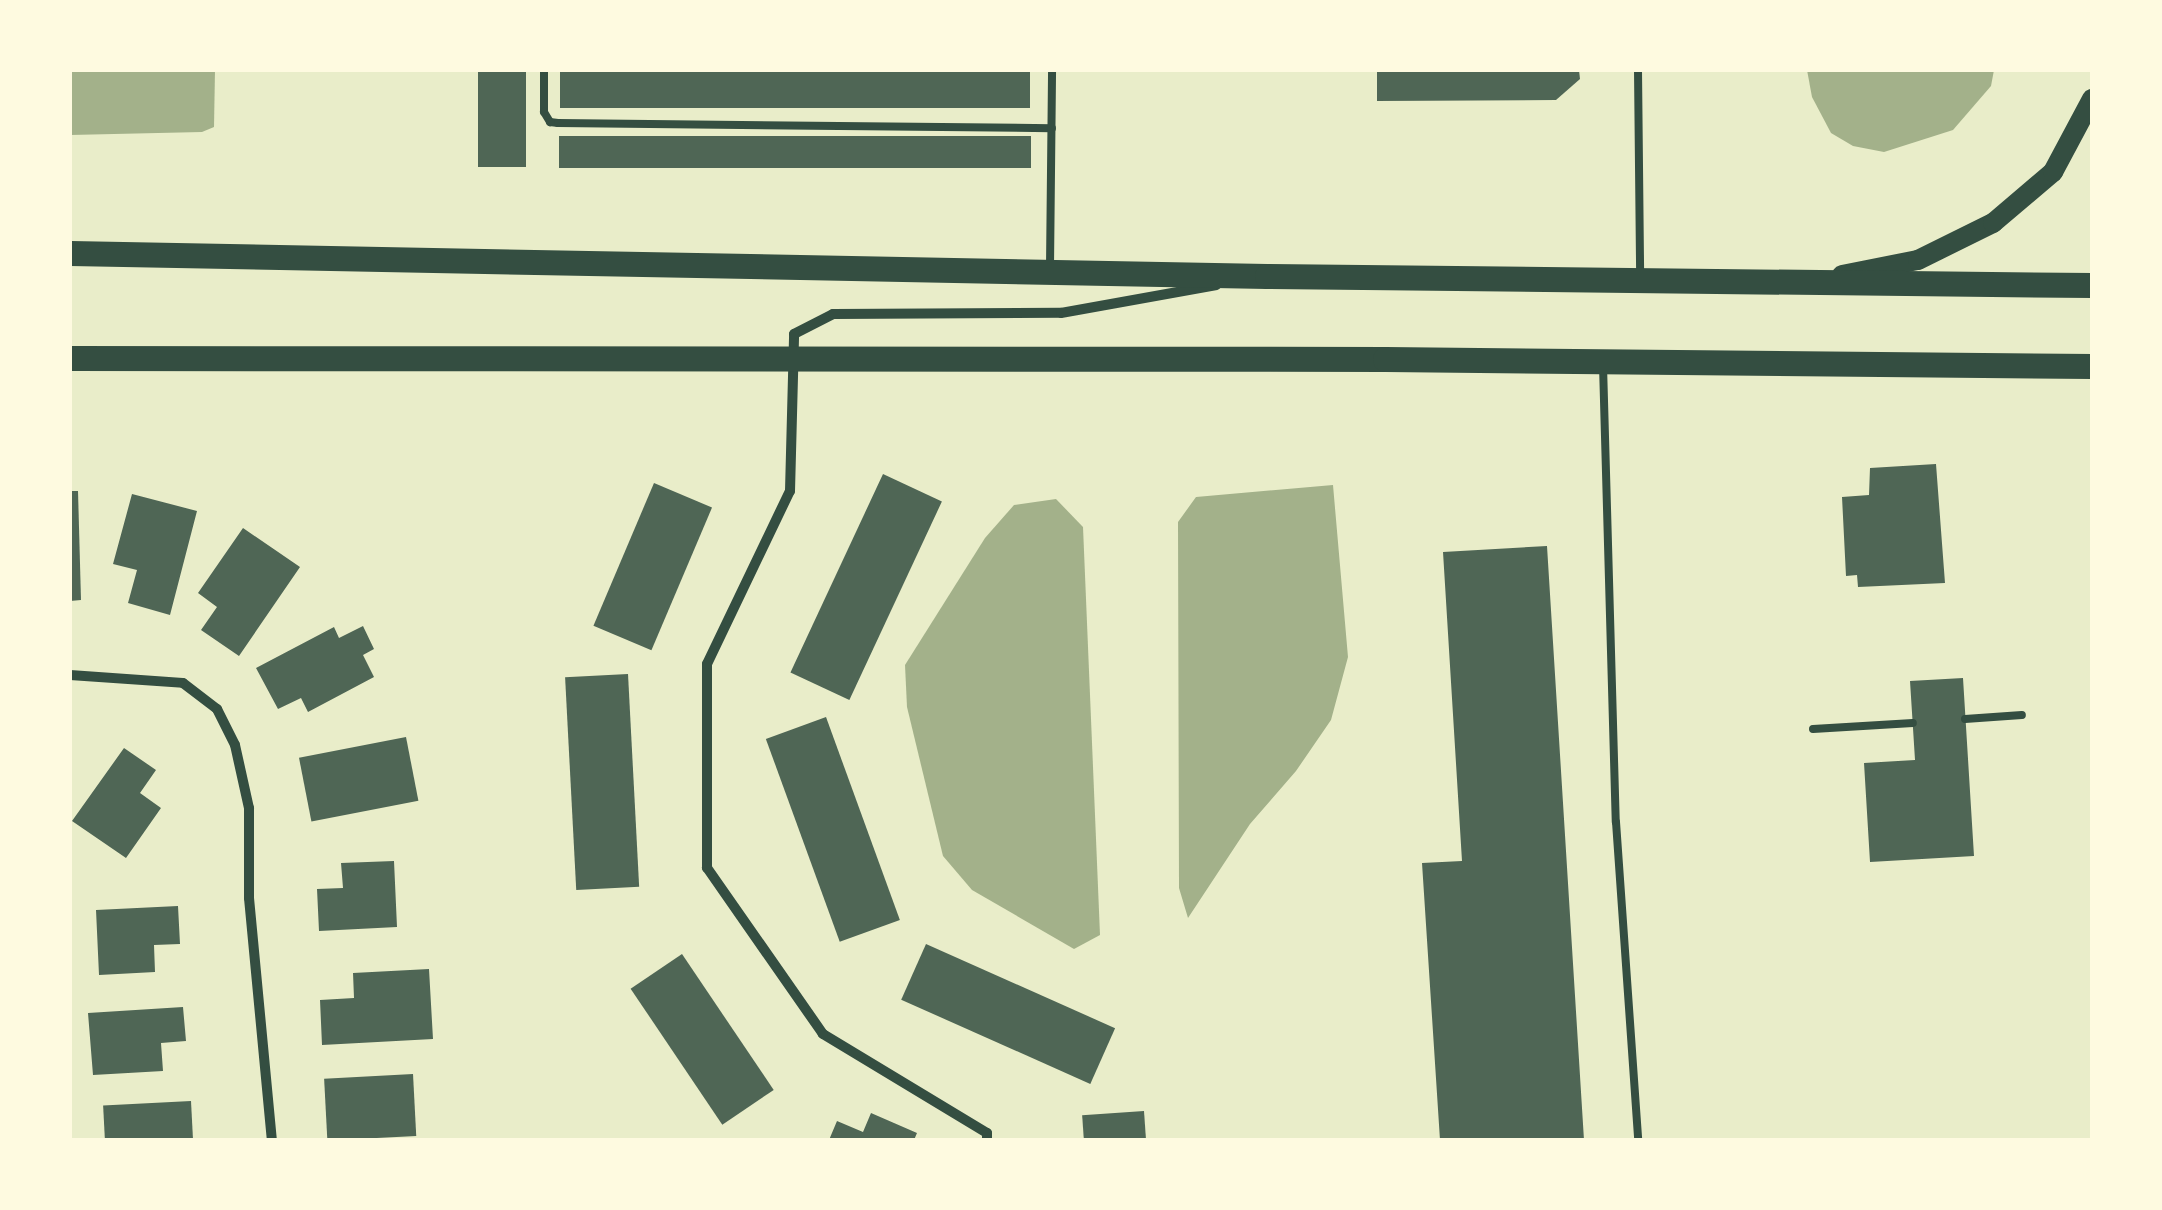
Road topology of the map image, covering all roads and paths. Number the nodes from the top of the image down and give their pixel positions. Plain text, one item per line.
1 (544, 70) edge
2 (1052, 70) edge
3 (1638, 70) edge
4 (2092, 99) edge
5 (1052, 128) junction
6 (70, 252) edge
7 (1050, 272) junction
8 (1266, 276) junction
9 (1640, 280) junction
10 (1811, 282) junction
11 (2092, 285) edge
12 (70, 358) edge
13 (790, 360) junction
14 (1603, 361) junction
15 (2092, 366) edge
16 (70, 674) edge
17 (2022, 715) dead end
18 (1966, 719) dead end
19 (1912, 723) dead end
20 (1813, 730) dead end
21 (272, 1140) edge
22 (987, 1140) edge
23 (1638, 1140) edge

1 - 5 lane
2 - 5 lane
3 - 9 lane
4 - 10 main road
5 - 7 lane
6 - 7 main road
7 - 8 main road
8 - 9 main road
8 - 13 street
9 - 10 main road
10 - 11 main road
12 - 13 main road
13 - 14 main road
13 - 22 street
14 - 15 main road
14 - 23 lane
16 - 21 street
17 - 18 lane
19 - 20 lane

